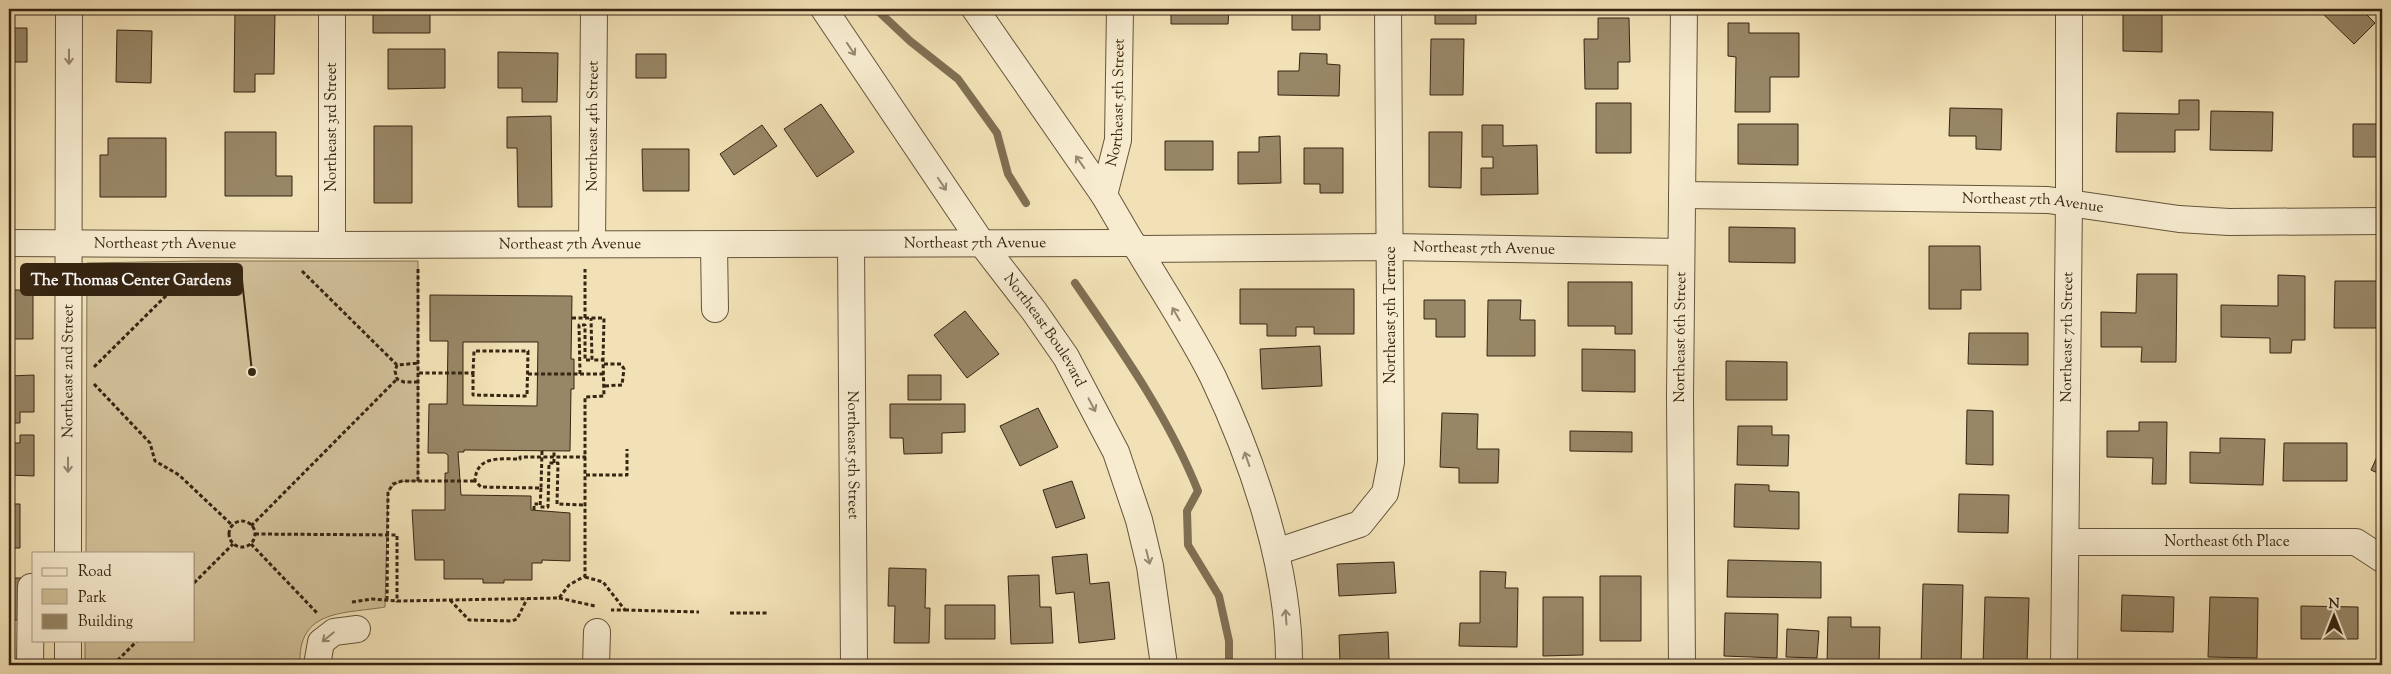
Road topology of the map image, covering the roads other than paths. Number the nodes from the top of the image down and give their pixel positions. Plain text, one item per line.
1 (69, 9) edge
2 (332, 9) edge
3 (594, 9) edge
4 (824, 9) edge
5 (975, 9) edge
6 (1120, 9) edge
7 (1388, 9) edge
8 (1684, 9) edge
9 (2069, 9) edge
10 (1104, 195) junction
11 (1682, 195) junction
12 (2069, 202) junction
13 (2382, 221) edge
14 (9, 243) edge
15 (68, 243) junction
16 (332, 245) junction
17 (714, 245) junction
18 (852, 245) junction
19 (983, 245) junction
20 (1135, 246) junction
21 (1391, 247) junction
22 (1681, 252) junction
23 (589, 254) junction
24 (715, 309) dead end
25 (2066, 542) junction
26 (68, 552) edge
27 (1276, 552) junction
28 (2382, 559) edge
29 (32, 587) edge
30 (601, 616) road end
31 (357, 629) dead end
32 (68, 642) edge
33 (30, 665) edge
34 (68, 665) edge
35 (317, 665) edge
36 (596, 665) edge
37 (854, 665) edge
38 (1164, 665) edge
39 (1289, 665) edge
40 (1682, 665) edge
41 (2064, 665) edge

1 -> 15 street, Northeast 2nd Street
2 - 16 street, Northeast 3rd Street
3 - 23 street, Northeast 4th Street
4 -> 19 street, Northeast Boulevard
10 -> 5 street
6 - 10 street, Northeast 5th Street
7 - 21 street, Northeast 5th Terrace
8 - 11 street, Northeast 6th Street
9 - 12 street, Northeast 7th Street
10 - 20 street
11 - 12 street, Northeast 7th Avenue
11 - 22 street, Northeast 6th Street
12 - 13 street, Northeast 7th Avenue
12 - 25 street, Northeast 7th Street
14 - 15 street, Northeast 7th Avenue
15 - 16 street, Northeast 7th Avenue
15 -> 26 street, Northeast 2nd Street
16 - 23 street, Northeast 7th Avenue
17 - 18 street, Northeast 7th Avenue
17 - 23 street, Northeast 7th Avenue
17 - 24 street
18 - 19 street, Northeast 7th Avenue
18 - 37 street, Northeast 5th Street
19 - 20 street, Northeast 7th Avenue
19 -> 38 street, Northeast Boulevard
20 - 21 street, Northeast 7th Avenue
27 -> 20 street
21 - 22 street, Northeast 7th Avenue
21 - 27 street, Northeast 5th Terrace
22 - 40 street, Northeast 6th Street
25 - 28 street, Northeast 6th Place
25 - 41 street, Northeast 7th Street
39 -> 27 street
29 - 33 street
30 - 36 street
31 -> 35 street
32 - 34 street

